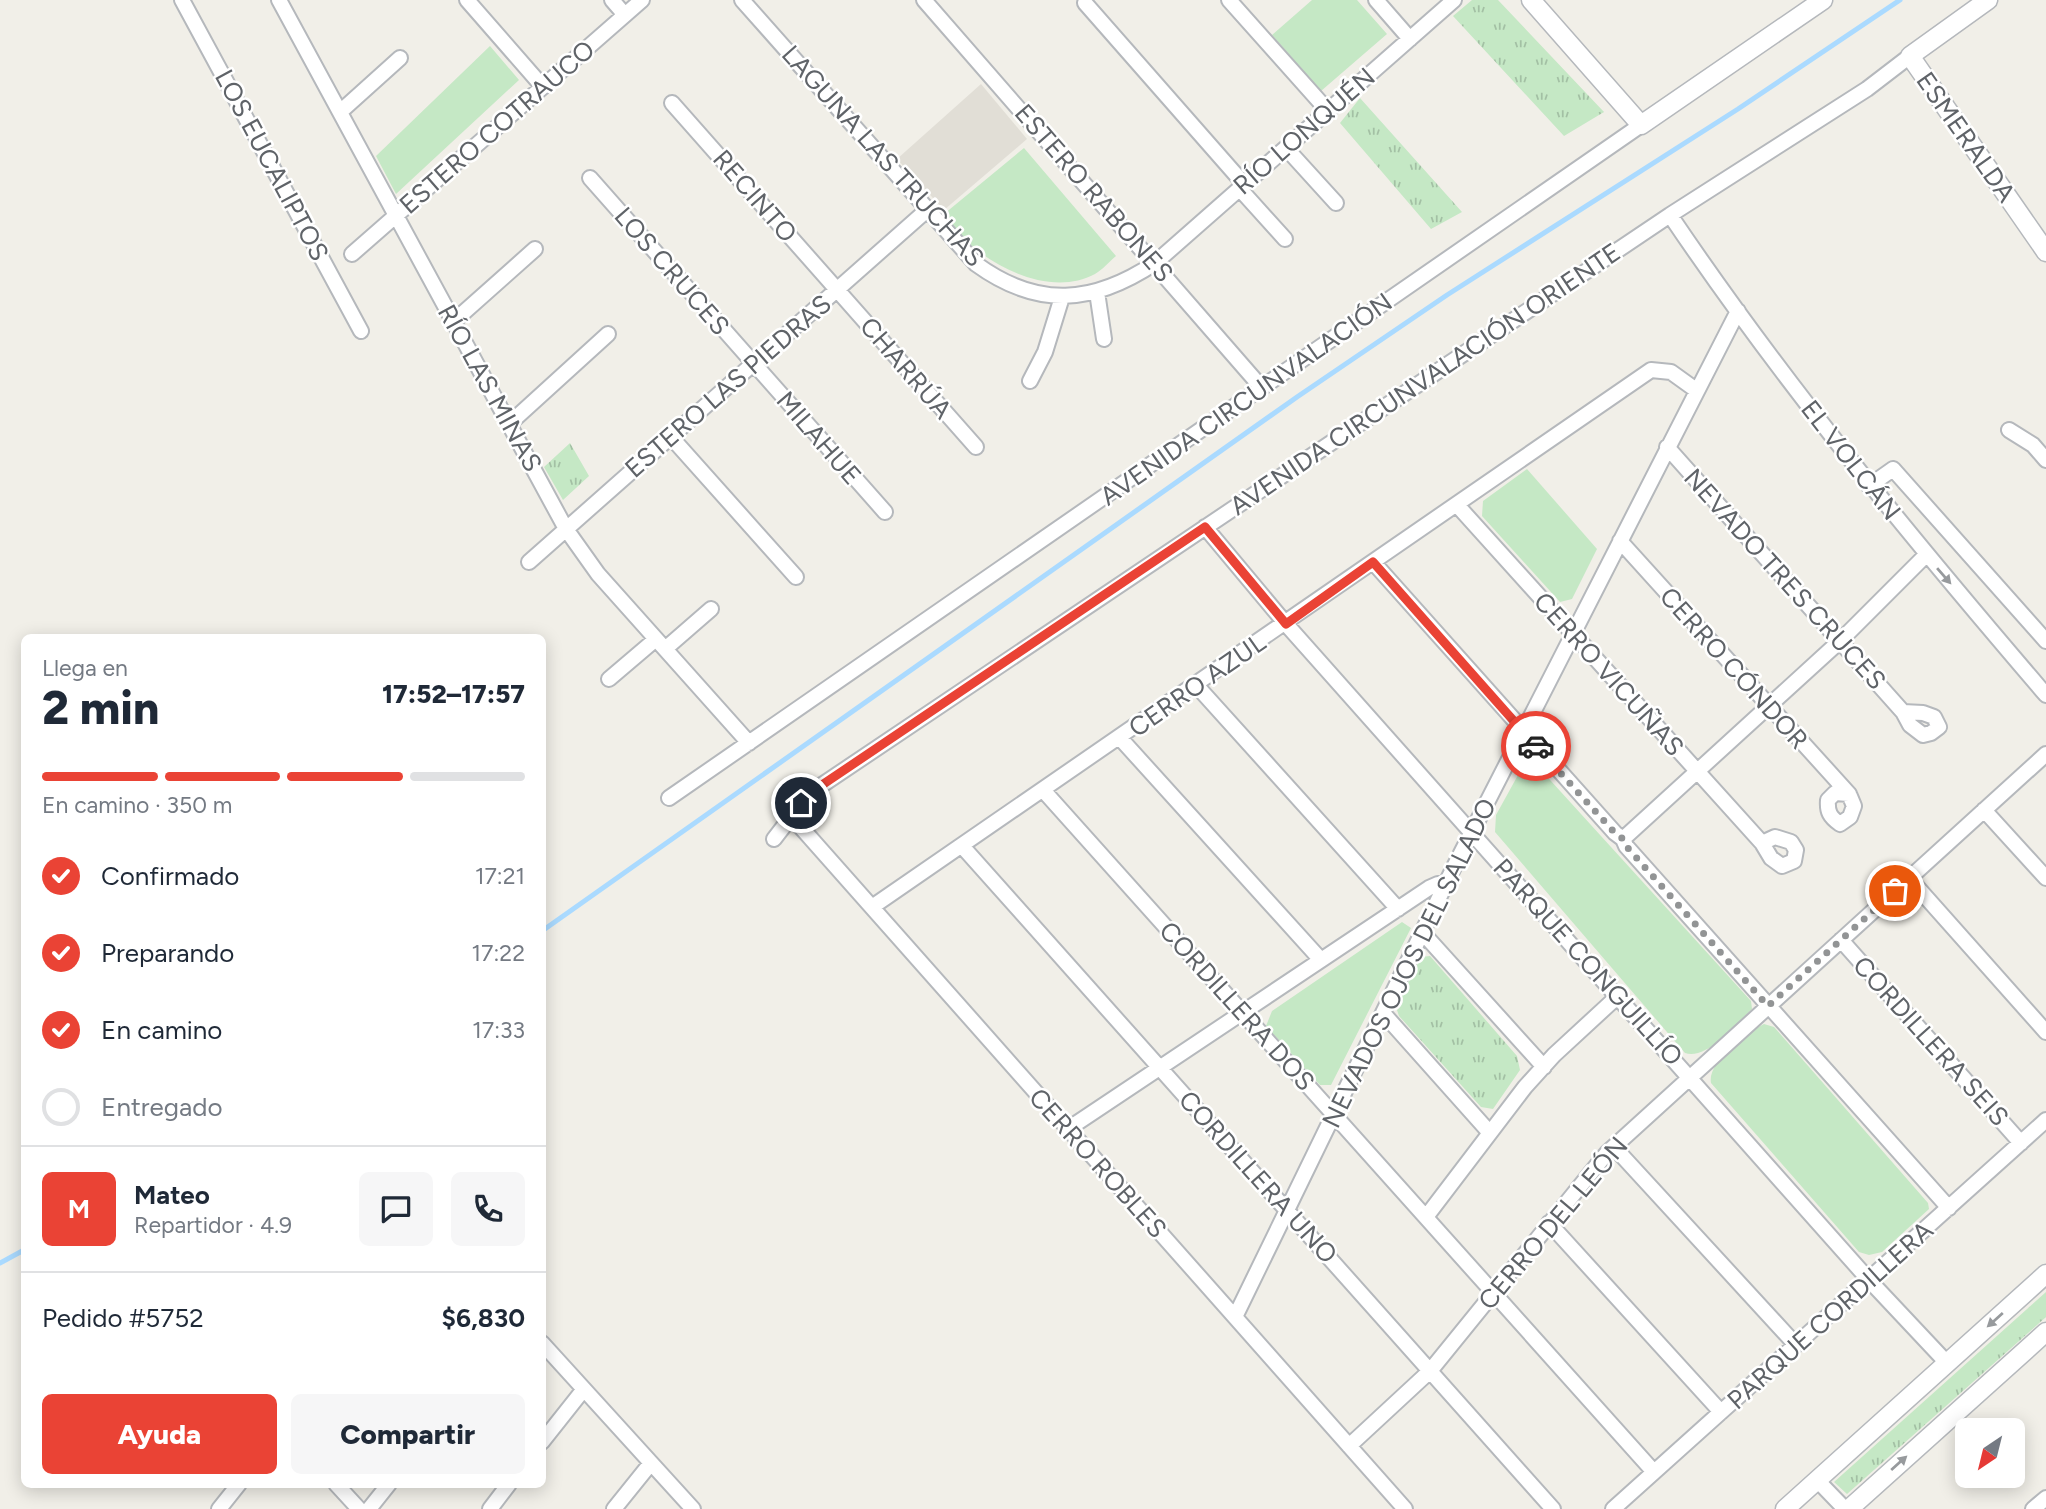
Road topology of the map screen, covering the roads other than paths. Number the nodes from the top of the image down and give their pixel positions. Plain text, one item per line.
1 (182, 0) edge
2 (279, 0) edge
3 (467, 0) edge
4 (612, 0) edge
5 (642, 0) edge
6 (742, 0) edge
7 (944, 0) edge
8 (1229, 0) edge
9 (1376, 0) edge
10 (1454, 0) edge
11 (1531, 0) edge
12 (1823, 0) edge
13 (1988, 0) edge
14 (1085, 3) dead end
15 (928, 5) edge
16 (625, 15) junction
17 (1410, 39) junction
18 (1910, 56) junction
19 (400, 58) dead end
20 (543, 87) junction
21 (672, 103) dead end
22 (1328, 111) junction
23 (340, 113) junction
24 (1641, 125) junction
25 (1286, 148) junction
26 (590, 178) dead end
27 (1242, 186) junction
28 (1336, 203) dead end
29 (928, 210) junction
30 (1670, 215) junction
31 (396, 216) junction
32 (1285, 239) dead end
33 (535, 249) dead end
34 (2046, 252) edge
35 (352, 254) dead end
36 (1155, 263) junction
37 (837, 290) junction
38 (1097, 292) junction
39 (1062, 297) junction
40 (1738, 311) junction
41 (453, 322) junction
42 (361, 331) dead end
43 (608, 334) dead end
44 (1104, 339) dead end
45 (754, 363) junction
46 (1030, 381) dead end
47 (1262, 388) junction
48 (1696, 390) junction
49 (509, 424) junction
50 (2009, 430) dead end
51 (671, 437) junction
52 (976, 447) dead end
53 (1667, 447) junction
54 (2046, 460) edge
55 (1869, 486) junction
56 (1457, 505) junction
57 (885, 512) dead end
58 (1205, 527) junction
59 (566, 529) junction
60 (1620, 541) junction
61 (1926, 555) junction
62 (529, 562) dead end
63 (1373, 562) junction
64 (796, 576) dead end
65 (710, 609) dead end
66 (1286, 624) junction
67 (1572, 634) junction
68 (1840, 641) junction
69 (2046, 641) edge
70 (661, 644) junction
71 (609, 679) dead end
72 (1196, 685) junction
73 (2046, 695) edge
74 (1769, 706) junction
75 (1903, 712) dead end
76 (1524, 732) junction
77 (1120, 738) junction
78 (749, 743) junction
79 (2046, 754) edge
80 (1697, 772) junction
81 (1044, 790) junction
82 (1849, 794) dead end
83 (669, 798) dead end
84 (1984, 810) junction
85 (791, 816) junction
86 (1472, 832) junction
87 (774, 839) dead end
88 (1623, 839) junction
89 (1762, 843) dead end
90 (962, 846) junction
91 (1909, 878) junction
92 (2046, 878) edge
93 (1445, 886) junction
94 (872, 907) junction
95 (1398, 909) junction
96 (1422, 932) junction
97 (1841, 940) junction
98 (1321, 960) junction
99 (1618, 996) junction
100 (1768, 1006) junction
101 (1242, 1012) junction
102 (1383, 1013) junction
103 (2046, 1032) edge
104 (1544, 1067) junction
105 (1160, 1068) junction
106 (1690, 1077) junction
107 (1334, 1115) junction
108 (2046, 1120) edge
109 (1068, 1129) junction
110 (1490, 1133) junction
111 (2021, 1143) junction
112 (1614, 1147) junction
113 (1949, 1208) junction
114 (1287, 1210) junction
115 (1426, 1217) junction
116 (1549, 1223) junction
117 (2046, 1274) edge
118 (1868, 1280) junction
119 (1493, 1293) junction
120 (1235, 1317) junction
121 (2046, 1332) edge
122 (1796, 1345) junction
123 (546, 1347) edge
124 (1947, 1363) junction
125 (1430, 1371) junction
126 (584, 1389) junction
127 (1721, 1412) junction
128 (546, 1437) edge
129 (1349, 1446) junction
130 (651, 1463) junction
131 (1654, 1472) junction
132 (1817, 1480) junction
133 (236, 1488) edge
134 (340, 1488) edge
135 (385, 1488) edge
136 (506, 1488) edge
137 (2046, 1498) edge
138 (219, 1509) edge
139 (359, 1509) edge
140 (369, 1509) edge
141 (490, 1509) edge
142 (614, 1509) edge
143 (692, 1509) edge
144 (1405, 1509) edge
145 (1553, 1509) edge
146 (1613, 1509) edge
147 (1785, 1509) edge
148 (1847, 1509) edge
149 (2034, 1509) edge

1 - 42 street, LOS EUCALIPTOS
2 - 23 street, RÍO LAS MINAS
3 - 20 street
4 - 16 street
5 - 16 street, ESTERO COTRAUCO
6 - 29 street, LAGUNA LAS TRUCHAS
7 - 15 street
8 - 22 street
9 - 17 street
10 - 17 street, RÍO LONQUÉN
11 - 24 street
12 - 24 street, AVENIDA CIRCUNVALACIÓN
13 - 18 street
14 - 27 street
15 - 36 street, ESTERO RABONES
16 - 20 street, ESTERO COTRAUCO
17 - 22 street, RÍO LONQUÉN
18 - 30 street
18 - 34 street, ESMERALDA
19 - 23 street
20 - 31 street, ESTERO COTRAUCO
21 - 37 street, RECINTO
22 - 25 street, RÍO LONQUÉN
23 - 31 street, RÍO LAS MINAS
24 - 47 street, AVENIDA CIRCUNVALACIÓN
25 - 27 street, RÍO LONQUÉN
25 - 28 street
26 - 45 street, LOS CRUCES
27 - 32 street
27 - 36 street, RÍO LONQUÉN
29 - 37 street, ESTERO LAS PIEDRAS
29 - 39 street, LAGUNA LAS TRUCHAS
30 - 40 street, EL VOLCÁN
30 - 58 street, AVENIDA CIRCUNVALACIÓN ORIENTE
31 - 35 street, ESTERO COTRAUCO
31 - 41 street, RÍO LAS MINAS
33 - 41 street
36 - 38 street, LAGUNA LAS TRUCHAS
36 - 47 street, ESTERO RABONES
37 - 45 street, ESTERO LAS PIEDRAS
37 - 52 street, CHARRÚA
38 - 39 street, LAGUNA LAS TRUCHAS
38 - 44 street
39 - 46 street
40 - 48 street, NEVADOS OJOS DEL SALADO
40 - 55 street, EL VOLCÁN
41 - 49 street, RÍO LAS MINAS
43 - 49 street
45 - 51 street, ESTERO LAS PIEDRAS
45 - 57 street, MILAHUE
47 - 78 street, AVENIDA CIRCUNVALACIÓN
48 - 53 street, NEVADOS OJOS DEL SALADO
48 - 56 street, CERRO AZUL
49 - 59 street, RÍO LAS MINAS
50 - 54 street
51 - 59 street, ESTERO LAS PIEDRAS
51 - 64 street
53 - 60 street, NEVADOS OJOS DEL SALADO
53 - 68 street, NEVADO TRES CRUCES
55 - 61 street, EL VOLCÁN
55 - 69 street, EL VOLCÁN
56 - 63 street, CERRO AZUL
56 - 67 street, CERRO VICUÑAS
58 - 66 street, PARQUE CONGUILLÍO
58 - 85 street, AVENIDA CIRCUNVALACIÓN ORIENTE
59 - 62 street, ESTERO LAS PIEDRAS
59 - 70 street, RÍO LAS MINAS
60 - 67 street, NEVADOS OJOS DEL SALADO
60 - 74 street, CERRO CÓNDOR
61 - 68 street
61 -> 73 street, EL VOLCÁN
63 - 66 street, CERRO AZUL
63 - 76 street
65 - 70 street
66 - 72 street, CERRO AZUL
66 - 86 street, PARQUE CONGUILLÍO
67 - 76 street, NEVADOS OJOS DEL SALADO
67 - 80 street, CERRO VICUÑAS
68 - 74 street
68 - 75 street, NEVADO TRES CRUCES
70 - 71 street
70 - 78 street, RÍO LAS MINAS
72 - 77 street, CERRO AZUL
72 - 95 street
74 - 80 street
74 - 82 street, CERRO CÓNDOR
76 - 86 street, NEVADOS OJOS DEL SALADO
76 - 88 street
77 - 81 street, CERRO AZUL
77 - 98 street
78 - 83 street, AVENIDA CIRCUNVALACIÓN
79 - 84 street, CERRO DEL LEÓN
80 - 88 street
80 - 89 street, CERRO VICUÑAS
81 - 90 street, CERRO AZUL
81 - 101 street, CORDILLERA DOS
84 - 91 street, CERRO DEL LEÓN
84 - 92 street
85 - 87 street, AVENIDA CIRCUNVALACIÓN ORIENTE
85 - 94 street, CERRO ROBLES
86 - 93 street, NEVADOS OJOS DEL SALADO
86 - 99 street, PARQUE CONGUILLÍO
88 - 100 street
90 - 94 street, CERRO AZUL
90 - 105 street, CORDILLERA UNO
91 - 97 street, CERRO DEL LEÓN
91 - 103 street
93 - 95 street
93 - 96 street, NEVADOS OJOS DEL SALADO
94 - 109 street, CERRO ROBLES
95 - 98 street
96 - 102 street, NEVADOS OJOS DEL SALADO
96 - 104 street
97 - 100 street, CERRO DEL LEÓN
97 - 111 street, CORDILLERA SEIS
98 - 101 street
99 - 104 street
99 - 106 street, PARQUE CONGUILLÍO
100 - 106 street, CERRO DEL LEÓN
100 - 113 street
101 - 105 street
101 - 107 street, CORDILLERA DOS
102 - 107 street, NEVADOS OJOS DEL SALADO
102 - 110 street
104 - 110 street
105 - 109 street
105 - 114 street, CORDILLERA UNO
106 - 112 street, CERRO DEL LEÓN
106 - 118 street, PARQUE CONGUILLÍO
107 - 114 street, NEVADOS OJOS DEL SALADO
107 - 115 street, CORDILLERA DOS
108 - 111 street, PARQUE CORDILLERA
109 - 120 street, CERRO ROBLES
110 - 115 street
111 - 113 street, PARQUE CORDILLERA
112 - 116 street, CERRO DEL LEÓN
112 - 122 street
113 - 118 street, PARQUE CORDILLERA
114 - 120 street, NEVADOS OJOS DEL SALADO
114 - 125 street, CORDILLERA UNO
115 - 119 street, CORDILLERA DOS
116 - 119 street, CERRO DEL LEÓN
116 - 127 street
117 -> 124 street
118 - 122 street, PARQUE CORDILLERA
118 - 124 street, PARQUE CONGUILLÍO
119 - 125 street, CERRO DEL LEÓN
119 - 131 street, CORDILLERA DOS
120 - 129 street, CERRO ROBLES
148 -> 121 street
122 - 127 street, PARQUE CORDILLERA
123 - 126 street
124 - 132 street
125 - 129 street, CERRO DEL LEÓN
125 - 145 street, CORDILLERA UNO
126 - 128 street
126 - 130 street
127 - 131 street, PARQUE CORDILLERA
129 - 144 street, CERRO ROBLES
130 - 142 street
130 - 143 street
131 - 146 street, PARQUE CORDILLERA
132 - 147 street
132 - 148 street
133 - 138 street
134 - 139 street
135 - 140 street
136 - 141 street
137 - 149 street

